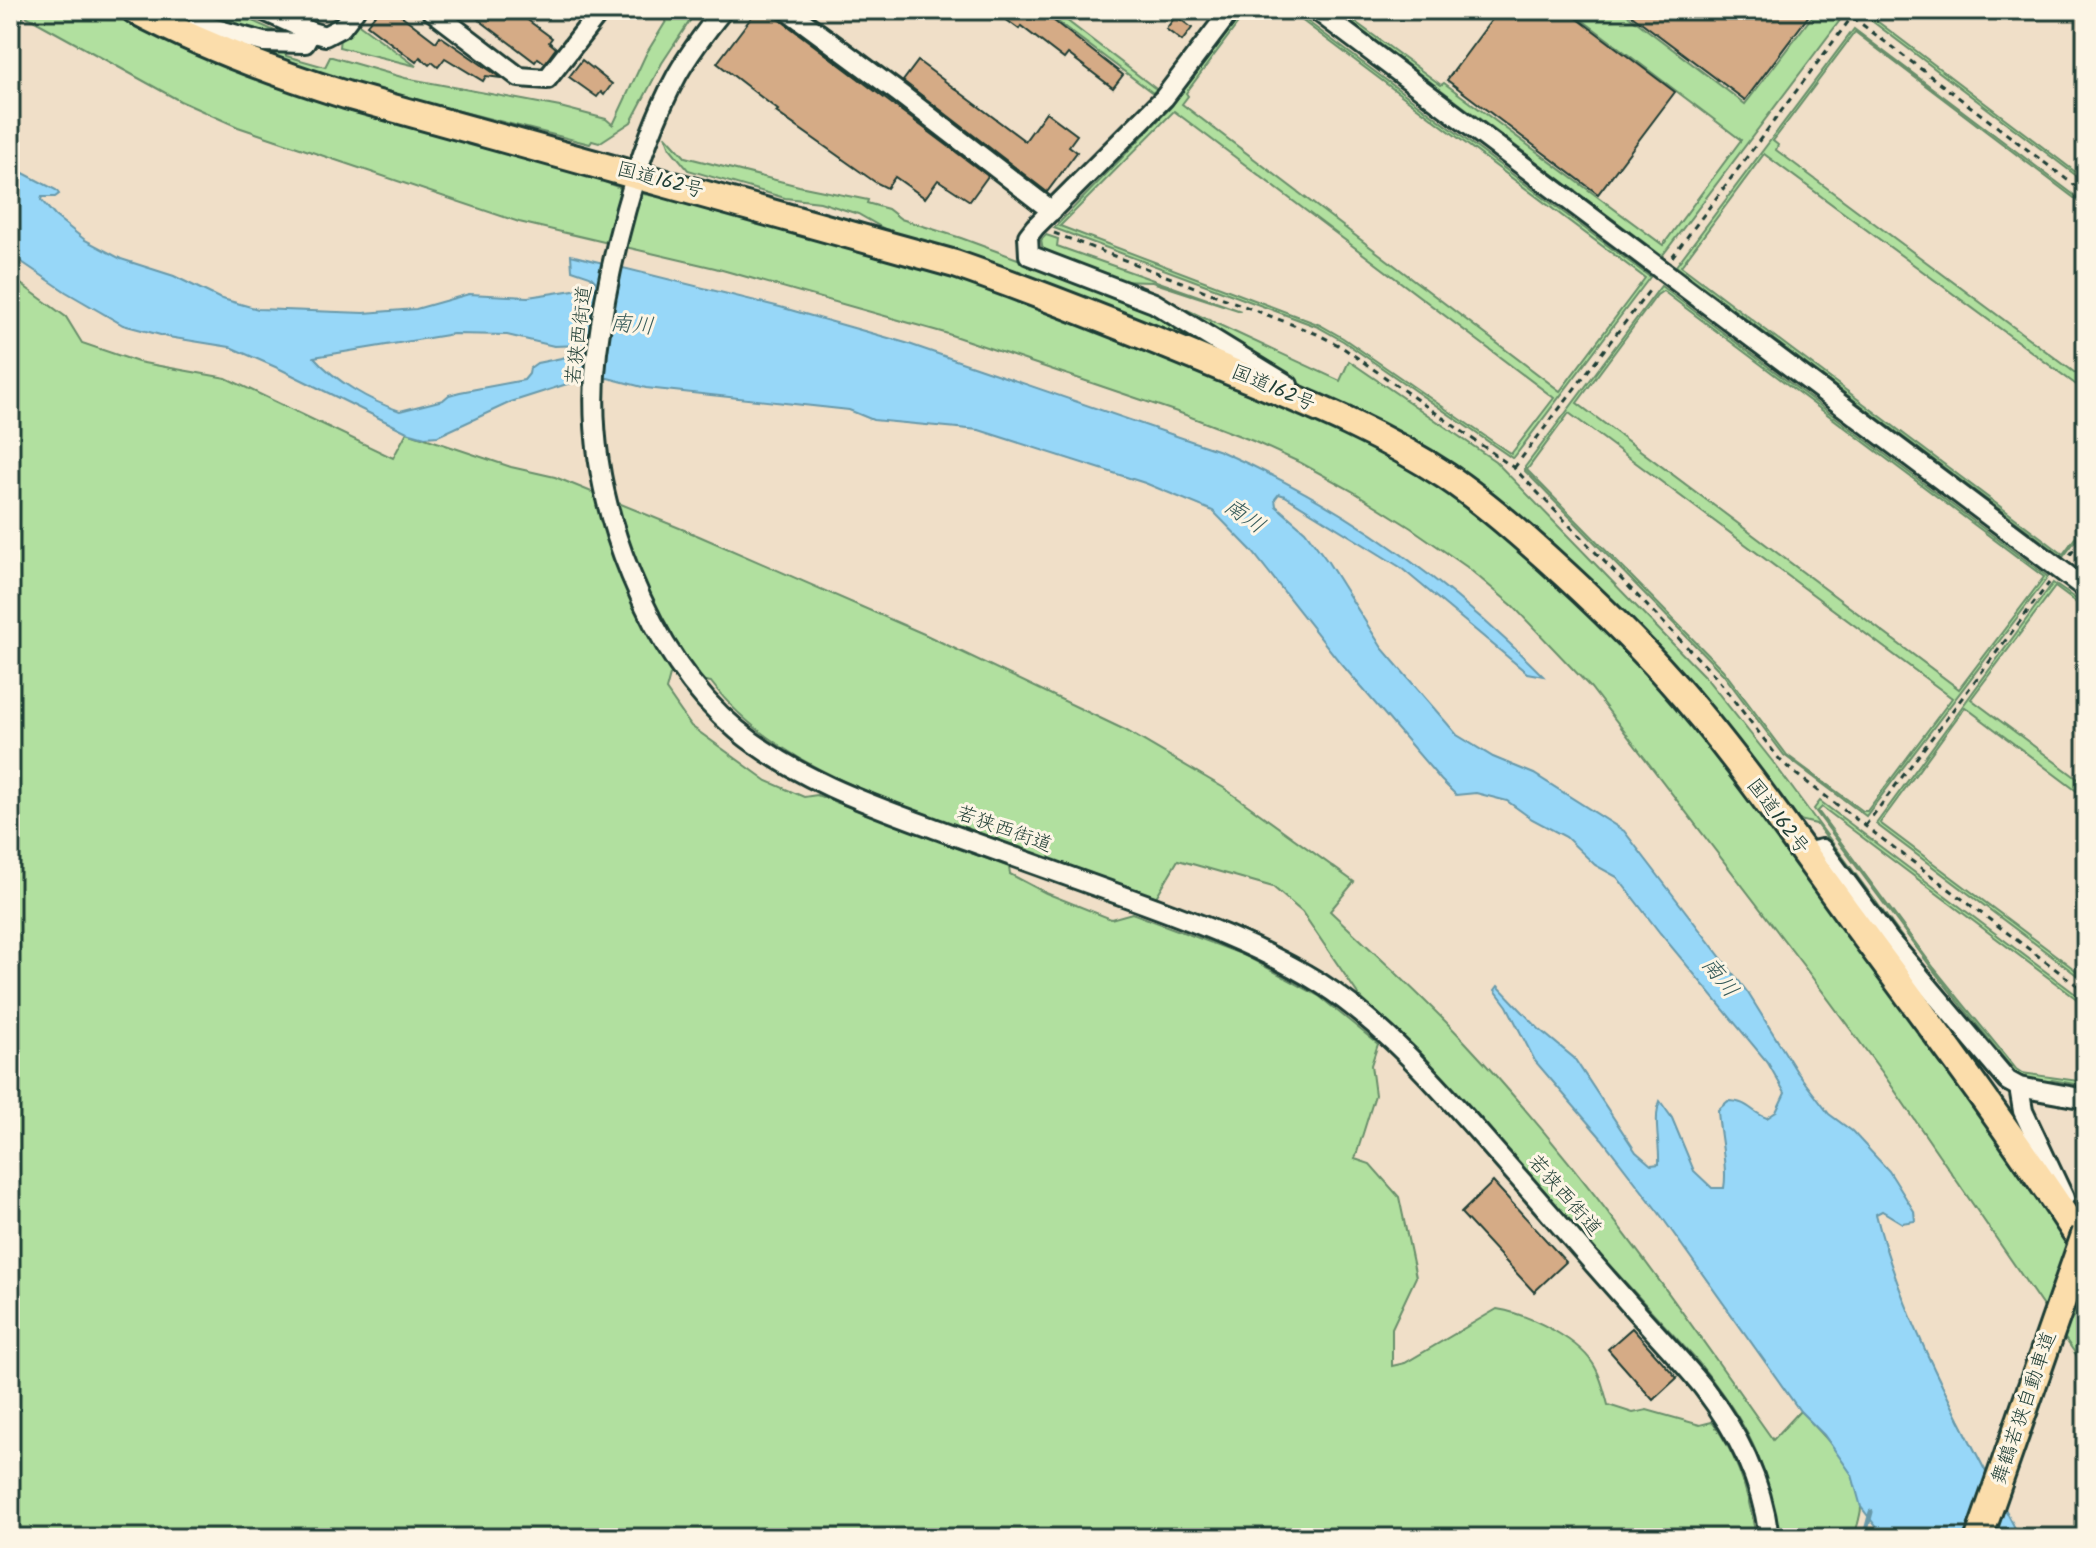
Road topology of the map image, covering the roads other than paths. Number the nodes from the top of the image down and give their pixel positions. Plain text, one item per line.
1 (135, 10) edge
2 (262, 10) edge
3 (355, 10) edge
4 (431, 10) edge
5 (601, 10) edge
6 (723, 10) edge
7 (787, 10) edge
8 (1231, 10) edge
9 (1316, 10) edge
10 (311, 32) junction
11 (188, 37) junction
12 (636, 182) junction
13 (1052, 211) junction
14 (1289, 395) junction
15 (2086, 589) edge
16 (1804, 853) junction
17 (2019, 1087) junction
18 (2086, 1099) edge
19 (2078, 1228) edge
20 (2086, 1248) edge
21 (1769, 1538) edge
22 (1979, 1538) edge

1 - 11 highway, 国道162号
2 - 10 street
3 - 10 street
4 - 5 street
6 - 12 street, 若狭西街道
7 - 13 street
8 - 13 street
9 - 15 street
10 - 11 street
11 - 12 highway, 国道162号
12 - 14 highway, 国道162号
12 - 21 street, 若狭西街道
13 - 14 street
14 - 16 highway, 国道162号
16 - 17 street
16 - 19 highway, 国道162号
17 - 18 street
17 - 19 street
19 - 20 highway, 国道162号
19 - 22 highway, 舞鶴若狭自動車道, bridge

